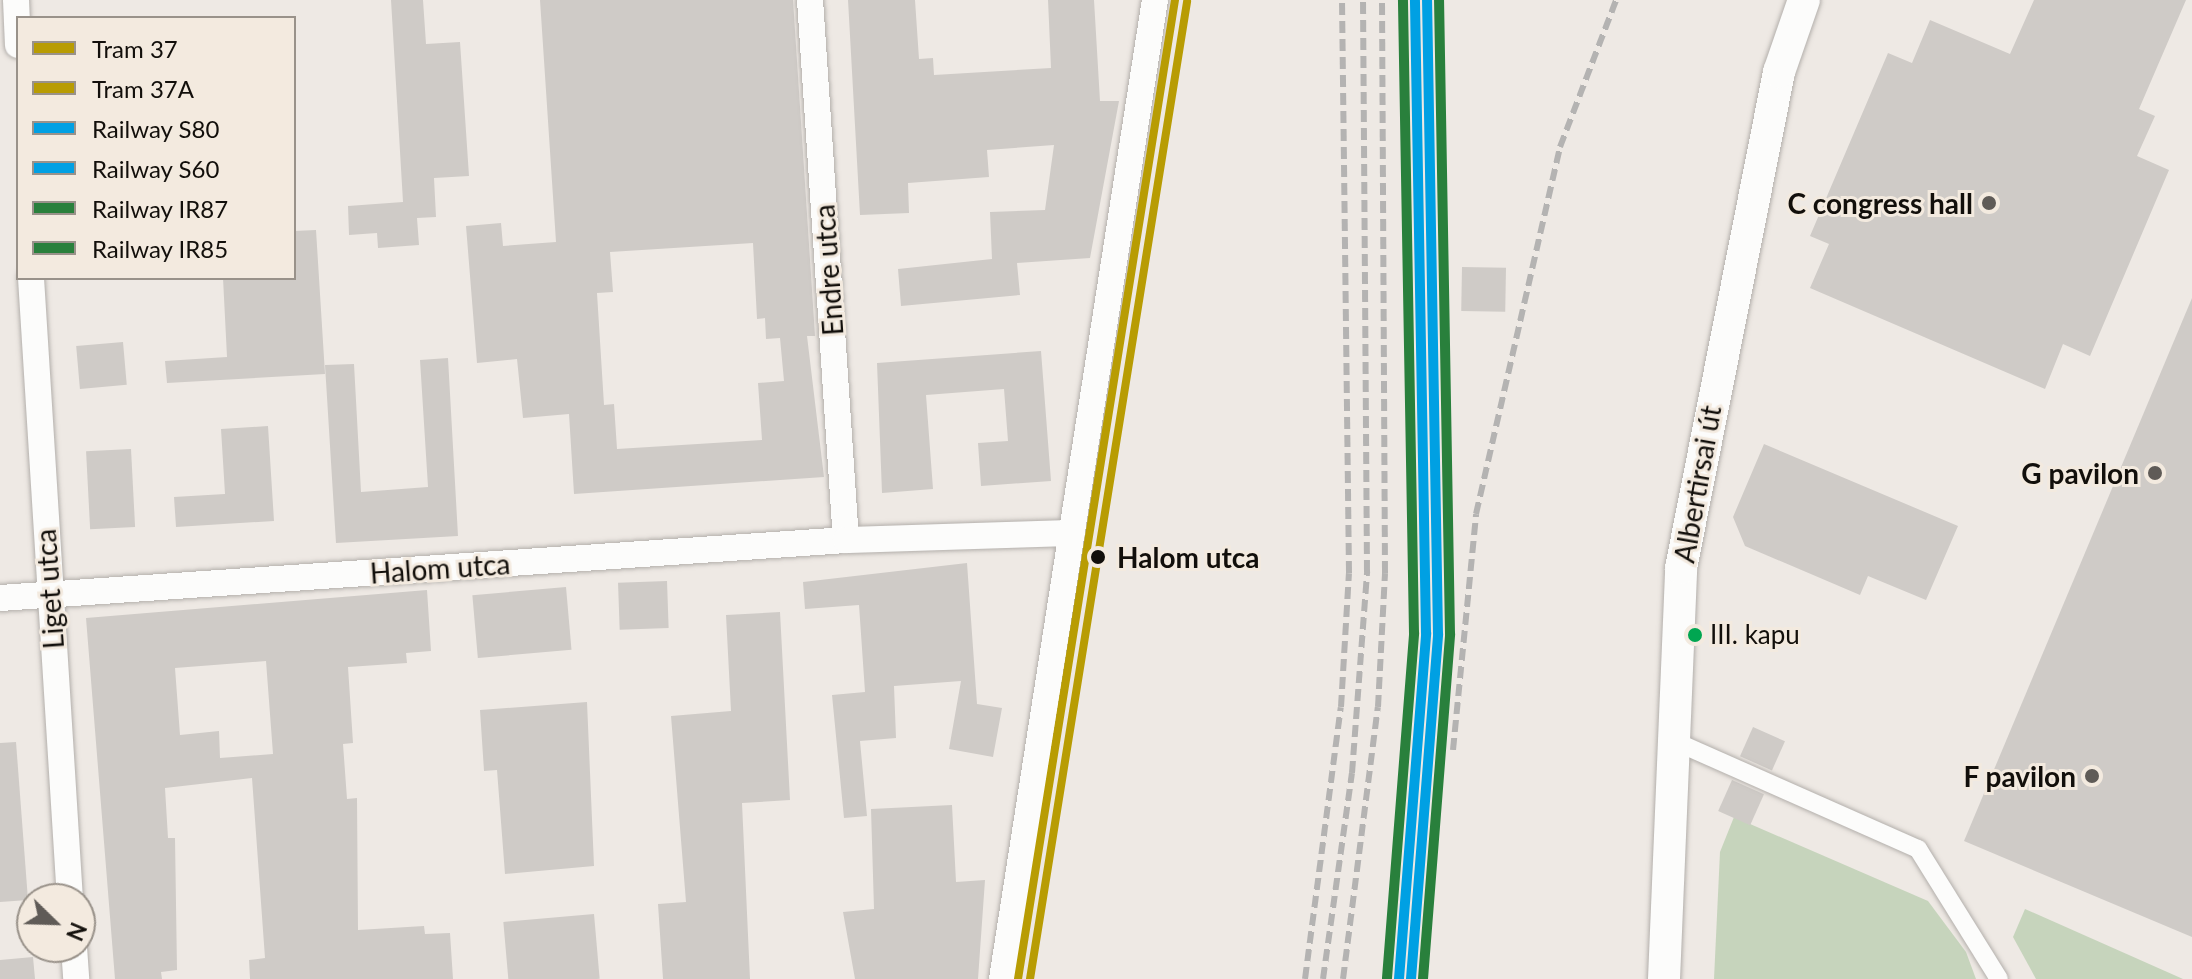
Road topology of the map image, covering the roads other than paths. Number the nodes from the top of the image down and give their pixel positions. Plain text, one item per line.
1 (810, 0) edge
2 (1155, 0) edge
3 (1804, 0) edge
4 (31, 280) edge
5 (1072, 533) junction
6 (846, 540) junction
7 (49, 595) junction
8 (0, 598) edge
9 (1672, 740) junction
10 (69, 883) edge
11 (1002, 979) edge
12 (1664, 979) edge
13 (1999, 979) edge

1 - 6 street, Endre utca
2 - 5 street
3 - 9 street, Albertirsai út
4 - 7 street, Liget utca
5 - 6 street, Halom utca
5 - 11 street
6 - 7 street, Halom utca
7 - 8 street, Halom utca
7 - 10 street, Liget utca
9 - 12 street, Albertirsai út
9 - 13 street

